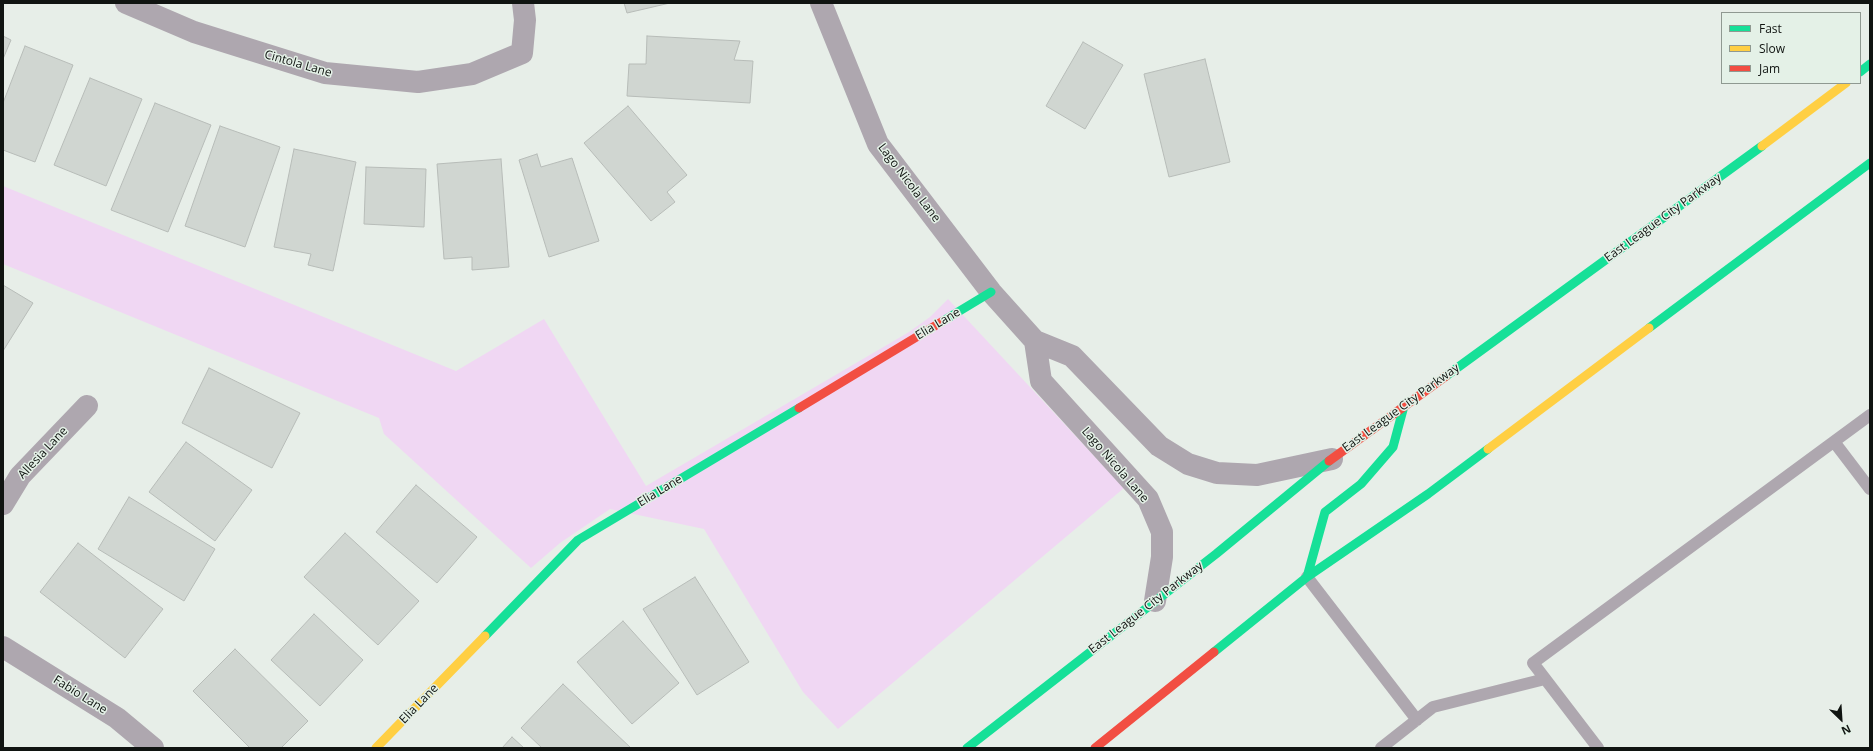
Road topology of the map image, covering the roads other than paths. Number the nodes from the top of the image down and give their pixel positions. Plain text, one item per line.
1 (126, 3) edge
2 (523, 3) edge
3 (821, 3) edge
4 (1870, 64) edge
5 (1861, 71) edge
6 (1845, 84) edge
7 (1870, 163) edge
8 (991, 292) junction
9 (1035, 341) junction
10 (87, 406) dead end
11 (1404, 406) junction
12 (1870, 415) edge
13 (1835, 443) junction
14 (1332, 458) junction
15 (1870, 489) edge
16 (3, 504) edge
17 (1307, 577) junction
18 (1155, 602) junction
19 (3, 648) edge
20 (1545, 679) junction
21 (1417, 720) junction
22 (153, 748) edge
23 (376, 748) edge
24 (967, 748) edge
25 (1095, 748) edge
26 (1381, 748) edge
27 (1598, 748) edge

1 - 2 street, Cintola Lane
3 - 8 street, Lago Nicola Lane
4 - 5 main road
6 - 11 main road, East League City Parkway
7 - 17 main road
8 - 9 street, Lago Nicola Lane
8 - 23 main road, Elia Lane
9 - 14 street, Lago Nicola Lane
9 - 18 street, Lago Nicola Lane
10 - 16 street, Allesia Lane
11 - 14 main road, East League City Parkway
11 - 17 main road
12 - 13 lane
13 - 15 lane
13 - 20 lane
14 - 18 main road, East League City Parkway
17 - 21 lane
17 - 25 main road
18 - 24 main road, East League City Parkway
19 - 22 street, Fabio Lane
20 - 21 lane
20 - 27 lane
21 - 26 lane

